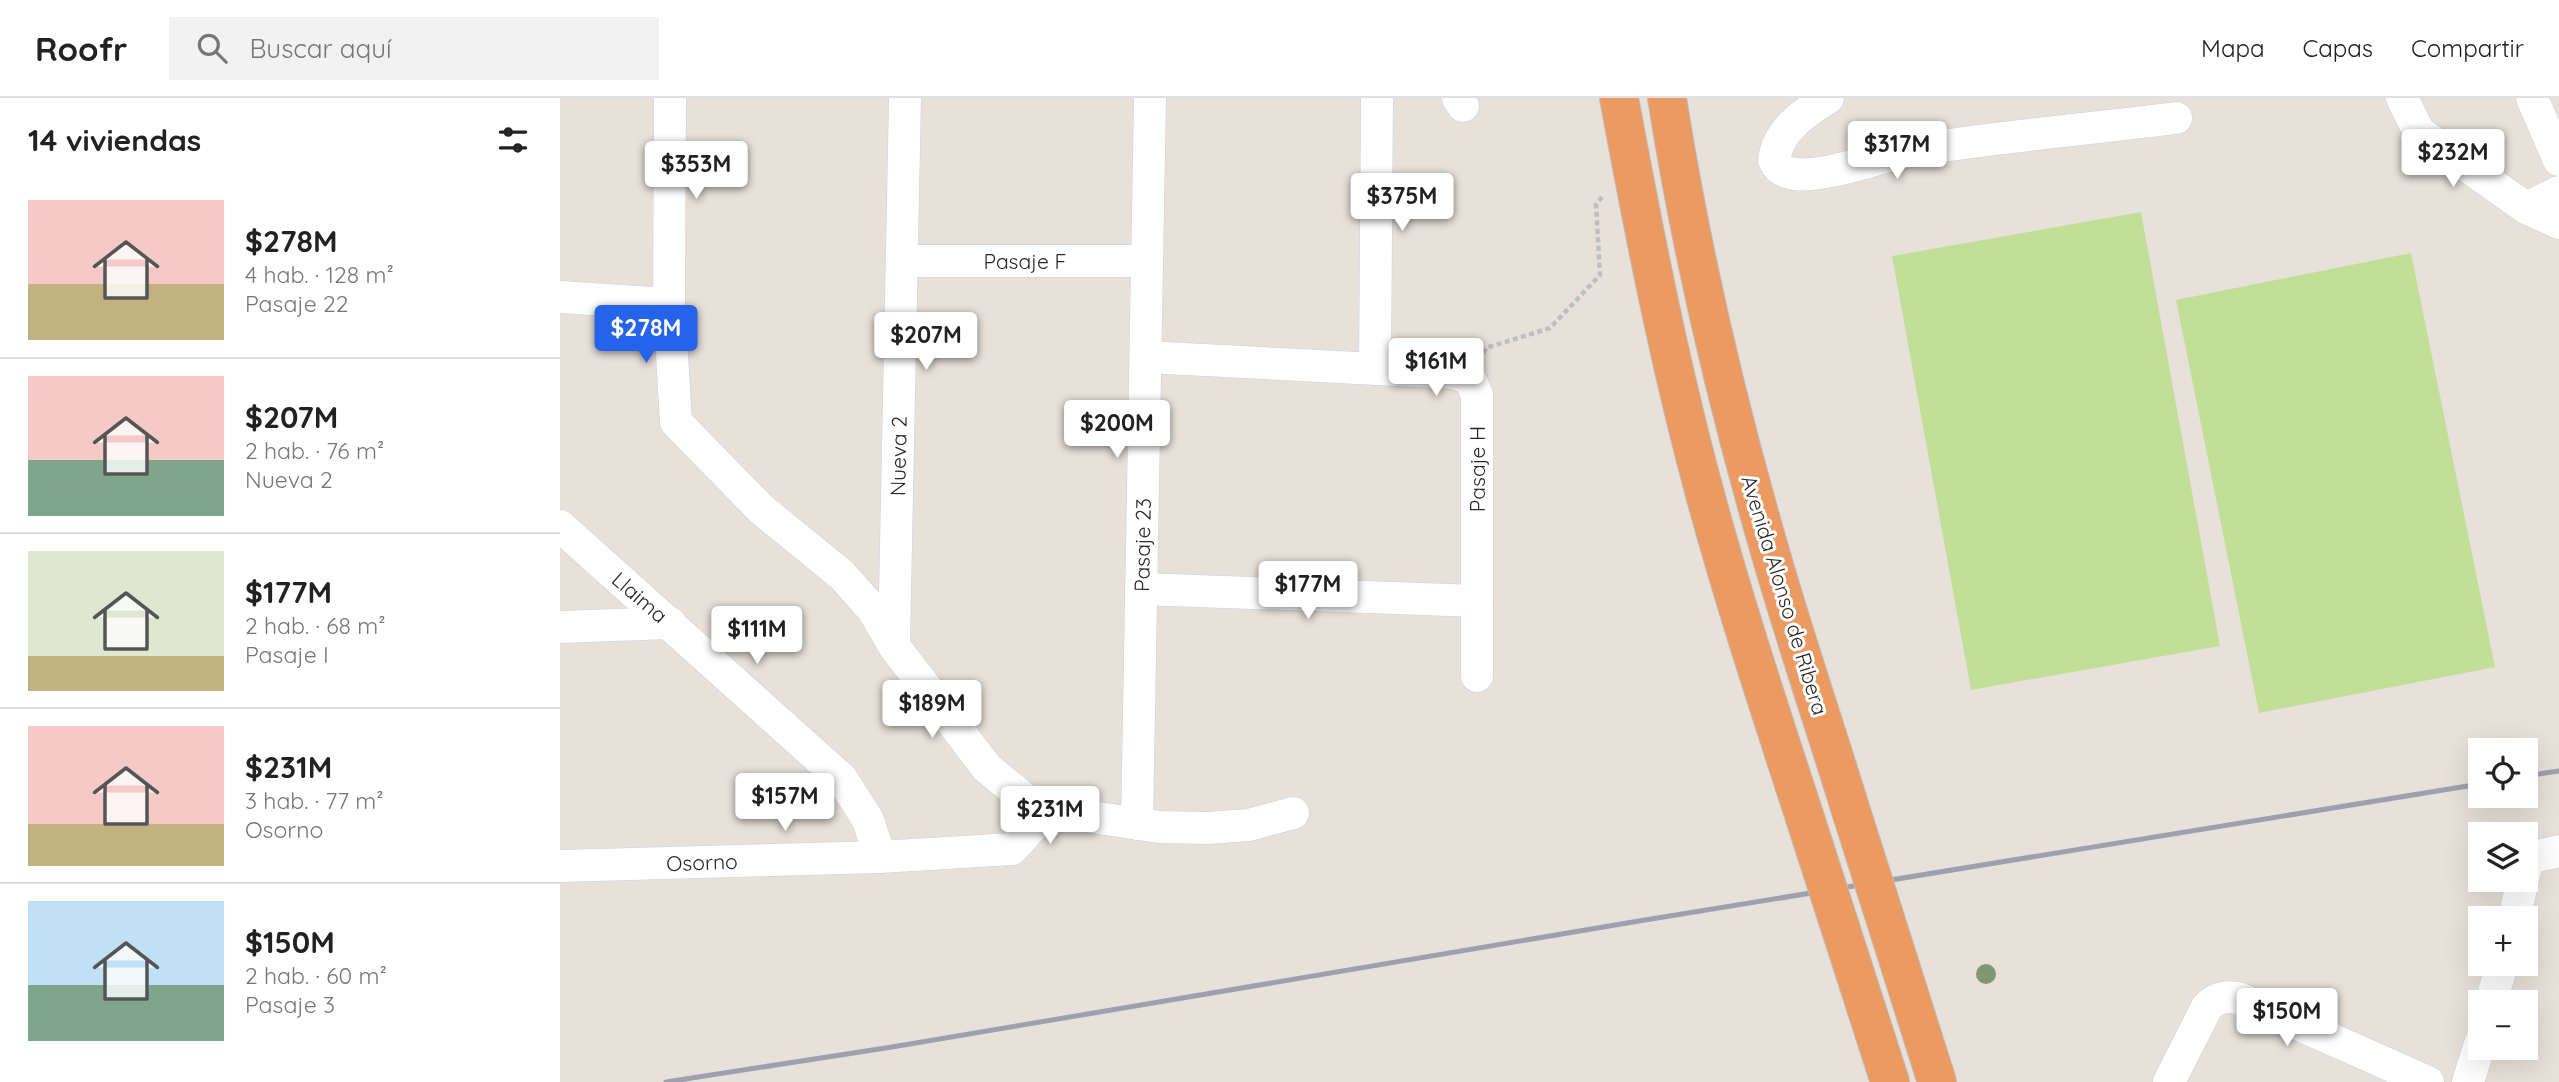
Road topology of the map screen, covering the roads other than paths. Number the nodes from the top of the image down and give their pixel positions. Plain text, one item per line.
1 (670, 98) edge
2 (905, 98) edge
3 (1150, 98) edge
4 (1377, 98) edge
5 (1619, 98) edge
6 (1667, 98) edge
7 (1828, 98) edge
8 (2402, 98) edge
9 (2532, 98) edge
10 (2176, 118) dead end
11 (2559, 160) edge
12 (2559, 192) edge
13 (2526, 208) junction
14 (2559, 223) edge
15 (902, 261) junction
16 (1147, 261) junction
17 (560, 297) edge
18 (669, 304) junction
19 (1146, 357) junction
20 (1375, 369) junction
21 (560, 526) edge
22 (1141, 589) junction
23 (1477, 601) junction
24 (670, 624) junction
25 (560, 627) edge
26 (894, 646) junction
27 (1478, 676) dead end
28 (1049, 808) junction
29 (1293, 813) dead end
30 (1137, 824) junction
31 (2559, 851) edge
32 (2538, 856) edge
33 (880, 857) junction
34 (560, 866) edge
35 (2475, 1060) edge
36 (1889, 1082) edge
37 (1937, 1082) edge
38 (2169, 1082) edge
39 (2428, 1082) edge
40 (2468, 1082) edge

1 - 18 street
2 - 15 street, Nueva 2
3 - 16 street, Pasaje 23
4 - 20 street
5 - 36 highway, bridge
6 - 37 highway, Avenida Alonso de Ribera, bridge
7 - 10 street
8 - 13 street
9 - 11 street
12 - 13 street
13 - 14 street
15 - 16 street, Pasaje F
15 - 26 street, Nueva 2
16 - 19 street, Pasaje 23
17 - 18 street
18 - 26 street
19 - 20 street
19 - 22 street, Pasaje 23
20 - 23 street, Pasaje H
21 - 24 street, Llaima
22 - 23 street
22 - 30 street, Pasaje 23
23 - 27 street, Pasaje H
24 - 25 street
24 - 33 street, Llaima
26 - 28 street
28 - 30 street
28 - 33 street, Osorno
29 - 30 street
31 - 32 street
33 - 34 street, Osorno
35 - 40 street
38 - 39 street

